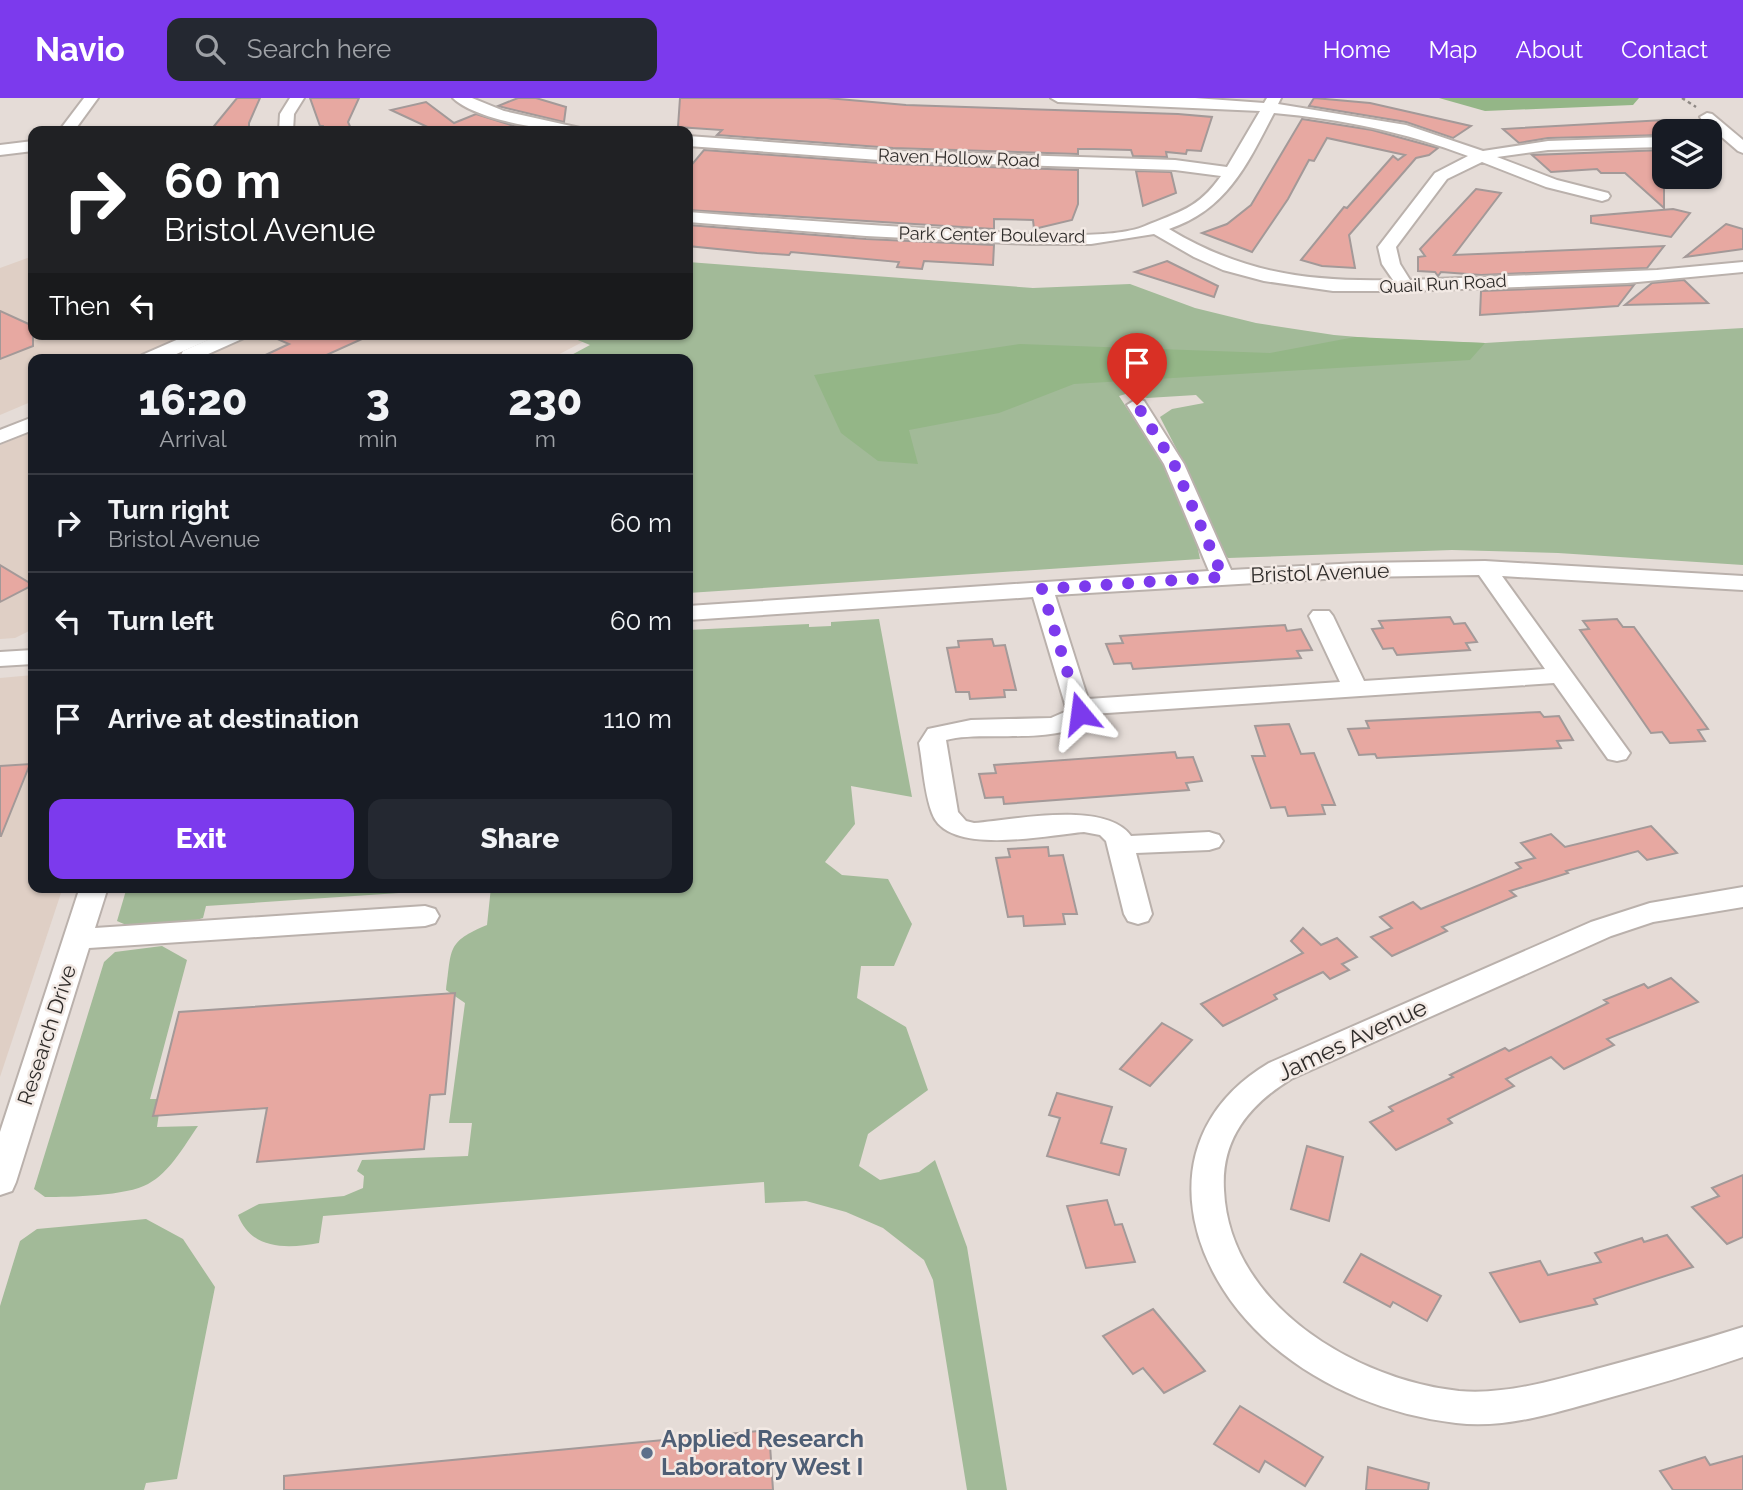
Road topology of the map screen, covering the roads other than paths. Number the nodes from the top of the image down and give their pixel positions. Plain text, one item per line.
1 (91, 98) edge
2 (297, 98) edge
3 (460, 98) edge
4 (1058, 98) edge
5 (1271, 103) edge
6 (1707, 117) dead end
7 (70, 126) edge
8 (286, 126) edge
9 (550, 126) edge
10 (693, 141) edge
11 (1652, 142) edge
12 (1737, 143) edge
13 (28, 146) edge
14 (0, 149) edge
15 (1479, 156) junction
16 (1230, 172) junction
17 (1602, 196) dead end
18 (693, 217) edge
19 (1154, 227) junction
20 (1743, 267) edge
21 (1405, 286) junction
22 (192, 340) edge
23 (224, 340) edge
24 (160, 354) edge
25 (192, 354) edge
26 (1137, 405) dead end
27 (28, 410) edge
28 (0, 422) edge
29 (28, 425) edge
30 (0, 437) edge
31 (1485, 568) junction
32 (1223, 577) junction
33 (1743, 583) edge
34 (1042, 589) junction
35 (693, 613) edge
36 (1321, 616) dead end
37 (28, 657) edge
38 (0, 659) edge
39 (1561, 675) junction
40 (1355, 688) junction
41 (1080, 707) junction
42 (1616, 753) dead end
43 (1209, 841) dead end
44 (1120, 845) junction
45 (92, 893) edge
46 (1743, 897) edge
47 (1138, 914) dead end
48 (425, 916) dead end
49 (77, 939) junction
50 (0, 1182) edge
51 (1743, 1342) edge

1 - 7 street
2 - 8 street
3 - 9 street
4 - 5 street
5 - 15 street
5 - 16 street, Park Center Boulevard
6 - 12 street
10 - 16 street, Raven Hollow Road
11 - 15 street
13 - 14 street
15 - 17 street
15 - 21 street
16 - 19 street, Park Center Boulevard
18 - 19 street, Park Center Boulevard
19 - 21 street, Quail Run Road
20 - 21 street, Quail Run Road
22 - 24 street
23 - 25 street
26 - 32 street
27 - 28 street
29 - 30 street
31 - 32 street, Bristol Avenue
31 - 33 street, Bristol Avenue
31 - 39 street
32 - 34 street, Bristol Avenue
34 - 35 street, Bristol Avenue
34 - 41 street
36 - 40 street
37 - 38 street
39 - 40 street
39 - 42 street
40 - 41 street
41 - 44 street
43 - 44 street
44 - 47 street
45 - 49 street, Research Drive
46 - 51 street, James Avenue
48 - 49 street
49 - 50 street, Research Drive

